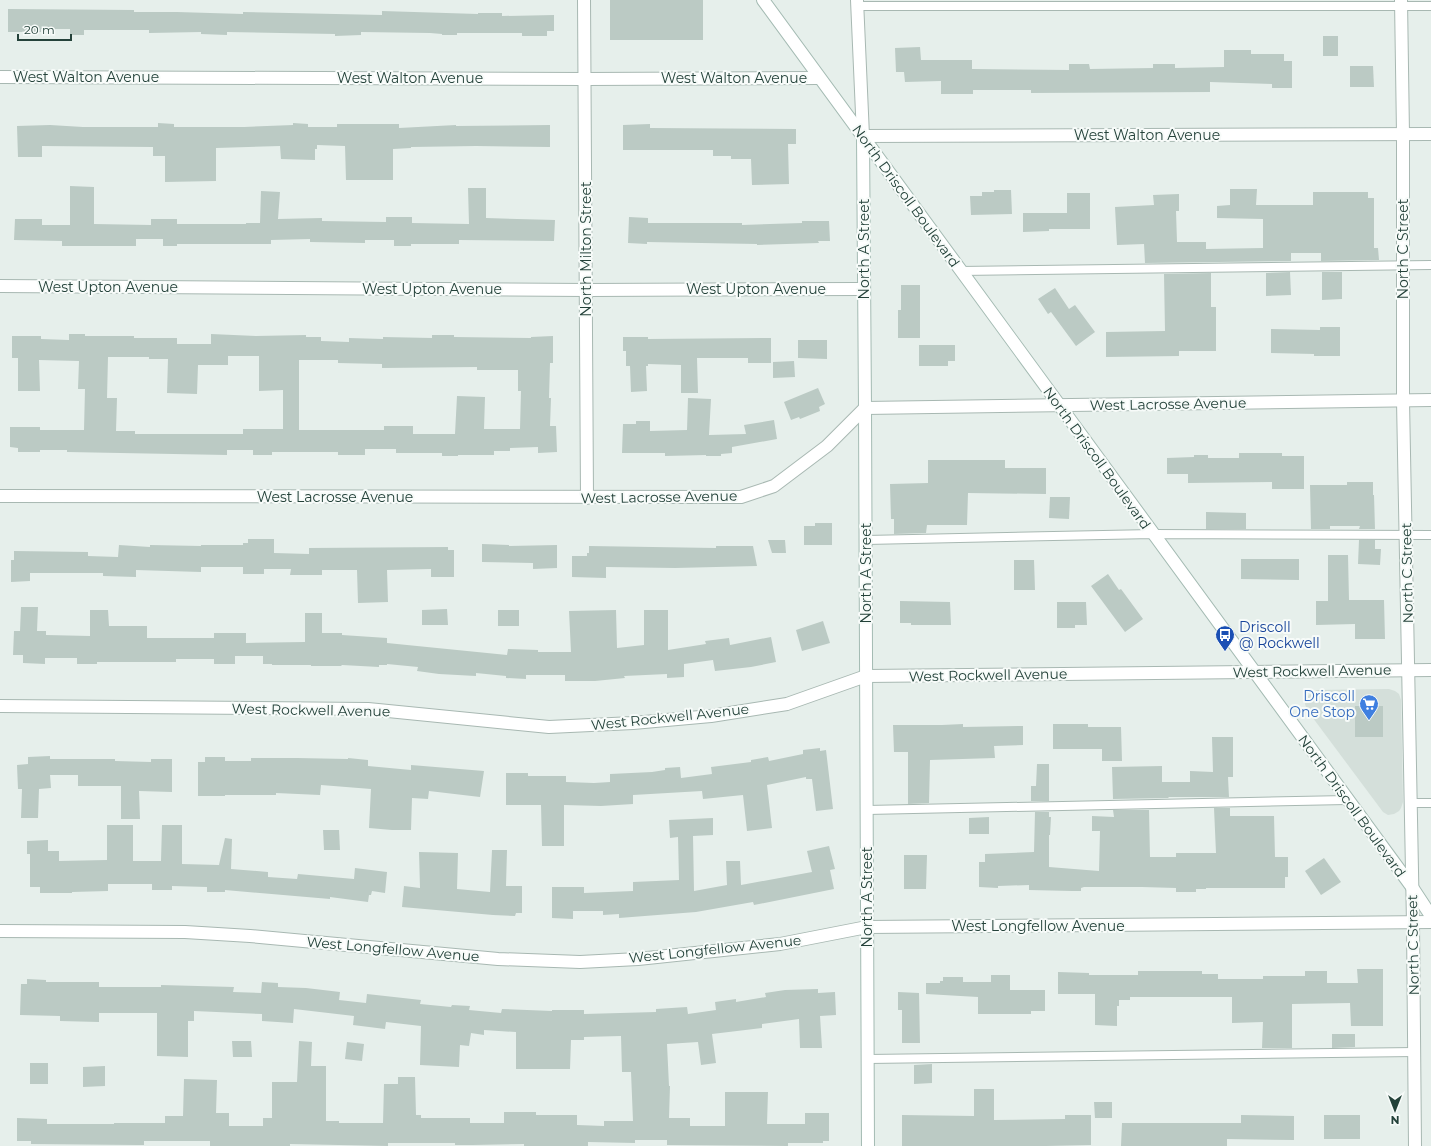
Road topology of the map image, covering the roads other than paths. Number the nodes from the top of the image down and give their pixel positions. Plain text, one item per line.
1 (584, 0) edge
2 (763, 0) edge
3 (857, 3) edge
4 (1401, 3) edge
5 (1431, 6) edge
6 (0, 77) edge
7 (819, 78) junction
8 (585, 79) junction
9 (1403, 134) junction
10 (1431, 134) edge
11 (863, 136) junction
12 (1431, 265) edge
13 (1403, 266) junction
14 (960, 271) junction
15 (0, 286) edge
16 (864, 289) junction
17 (587, 290) junction
18 (1431, 400) edge
19 (1403, 401) junction
20 (1059, 406) junction
21 (865, 408) junction
22 (0, 496) edge
23 (587, 498) junction
24 (1153, 534) junction
25 (1406, 535) junction
26 (1431, 535) edge
27 (866, 540) junction
28 (1409, 670) junction
29 (1431, 670) edge
30 (1254, 672) junction
31 (866, 676) junction
32 (0, 706) edge
33 (1347, 800) junction
34 (1411, 803) junction
35 (1431, 803) edge
36 (867, 810) junction
37 (1412, 887) junction
38 (1431, 916) edge
39 (1431, 922) edge
40 (1413, 923) junction
41 (867, 927) junction
42 (0, 931) edge
43 (1415, 1052) junction
44 (868, 1059) junction
45 (868, 1146) edge
46 (1415, 1146) edge

1 - 8 street, North Milton Street
2 - 7 street, North Driscoll Boulevard
3 - 4 lane
3 - 11 street, North A Street
4 - 5 lane
4 - 9 street, North C Street
6 - 8 street, West Walton Avenue
7 - 8 street, West Walton Avenue
7 - 11 street, North Driscoll Boulevard
8 - 17 street, North Milton Street
9 - 10 street, West Walton Avenue
9 - 11 street, West Walton Avenue
9 - 13 street, North C Street
11 - 14 street, North Driscoll Boulevard
11 - 16 street, North A Street
12 - 13 lane
13 - 14 lane
13 - 19 street, North C Street
14 - 20 street, North Driscoll Boulevard
15 - 17 street, West Upton Avenue
16 - 17 street, West Upton Avenue
16 - 21 street, North A Street
17 - 23 street, North Milton Street
18 - 19 street, West Lacrosse Avenue
19 - 20 street, West Lacrosse Avenue
19 - 25 street, North C Street
20 - 21 street, West Lacrosse Avenue
20 - 24 street, North Driscoll Boulevard
21 - 23 street, West Lacrosse Avenue
21 - 27 street, North A Street
22 - 23 street, West Lacrosse Avenue
24 - 25 lane
24 - 27 lane
24 - 30 street, North Driscoll Boulevard
25 - 26 lane
25 - 28 street, North C Street
27 - 31 street, North A Street
28 - 29 street, West Rockwell Avenue
28 - 30 street, West Rockwell Avenue
28 - 34 street, North C Street
30 - 31 street, West Rockwell Avenue
30 - 33 street, North Driscoll Boulevard
31 - 32 street, West Rockwell Avenue
31 - 36 street, North A Street
33 - 36 lane
33 - 37 street, North Driscoll Boulevard
34 - 35 lane
34 - 37 street, North C Street
36 - 41 street, North A Street
37 - 38 street, North Driscoll Boulevard
37 - 40 street, North C Street
39 - 40 street, West Longfellow Avenue
40 - 41 street, West Longfellow Avenue
40 - 43 street, North C Street
41 - 42 street, West Longfellow Avenue
41 - 44 street, North A Street
43 - 44 lane
43 - 46 street, North C Street
44 - 45 street, North A Street

